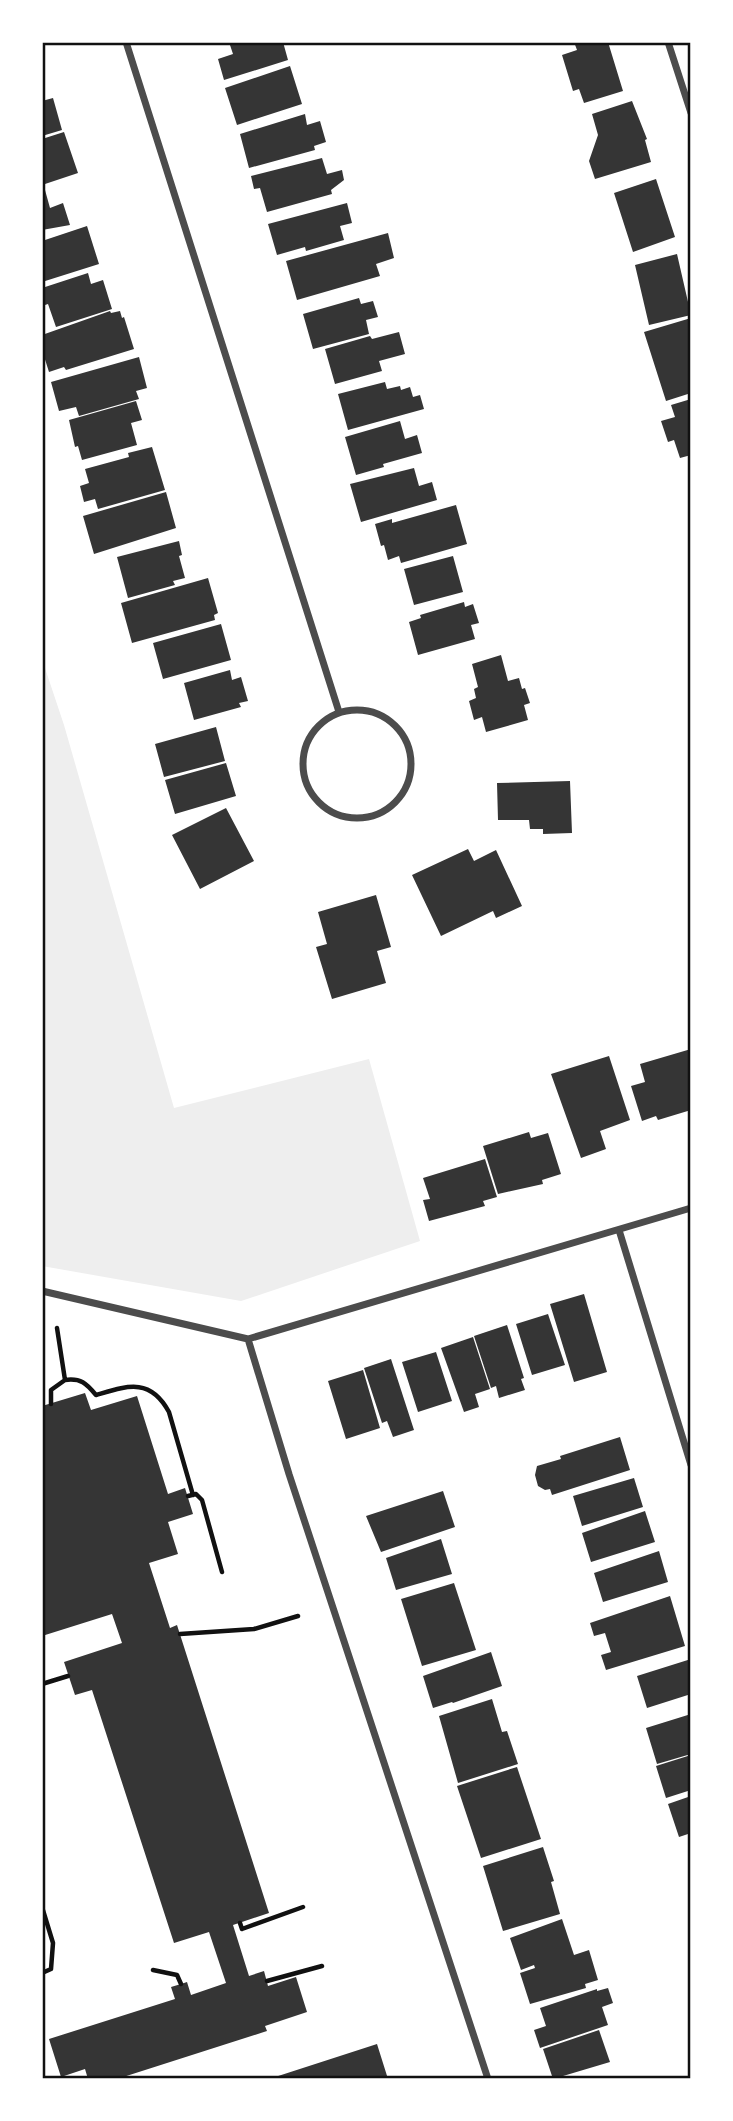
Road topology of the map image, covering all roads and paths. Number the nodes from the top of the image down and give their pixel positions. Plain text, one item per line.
1 (126, 42) edge
2 (668, 42) edge
3 (691, 113) edge
4 (339, 712) junction
5 (691, 1208) edge
6 (619, 1230) junction
7 (42, 1291) edge
8 (57, 1328) dead end
9 (248, 1339) junction
10 (65, 1380) junction
11 (51, 1404) dead end
12 (691, 1465) edge
13 (222, 1572) dead end
14 (298, 1616) dead end
15 (180, 1634) dead end
16 (68, 1676) dead end
17 (42, 1684) edge
18 (42, 1907) edge
19 (303, 1907) dead end
20 (240, 1923) dead end
21 (322, 1966) dead end
22 (153, 1970) dead end
23 (42, 1973) edge
24 (267, 1981) dead end
25 (181, 1983) dead end
26 (488, 2079) edge

1 - 4 street
2 - 3 street
4 - 4 street
5 - 6 street
6 - 9 street
6 - 12 street
7 - 9 street
8 - 10 path
9 - 26 street
10 - 11 path
10 - 13 path
14 - 15 path
16 - 17 path
18 - 23 path
19 - 20 path
21 - 24 path
22 - 25 path

